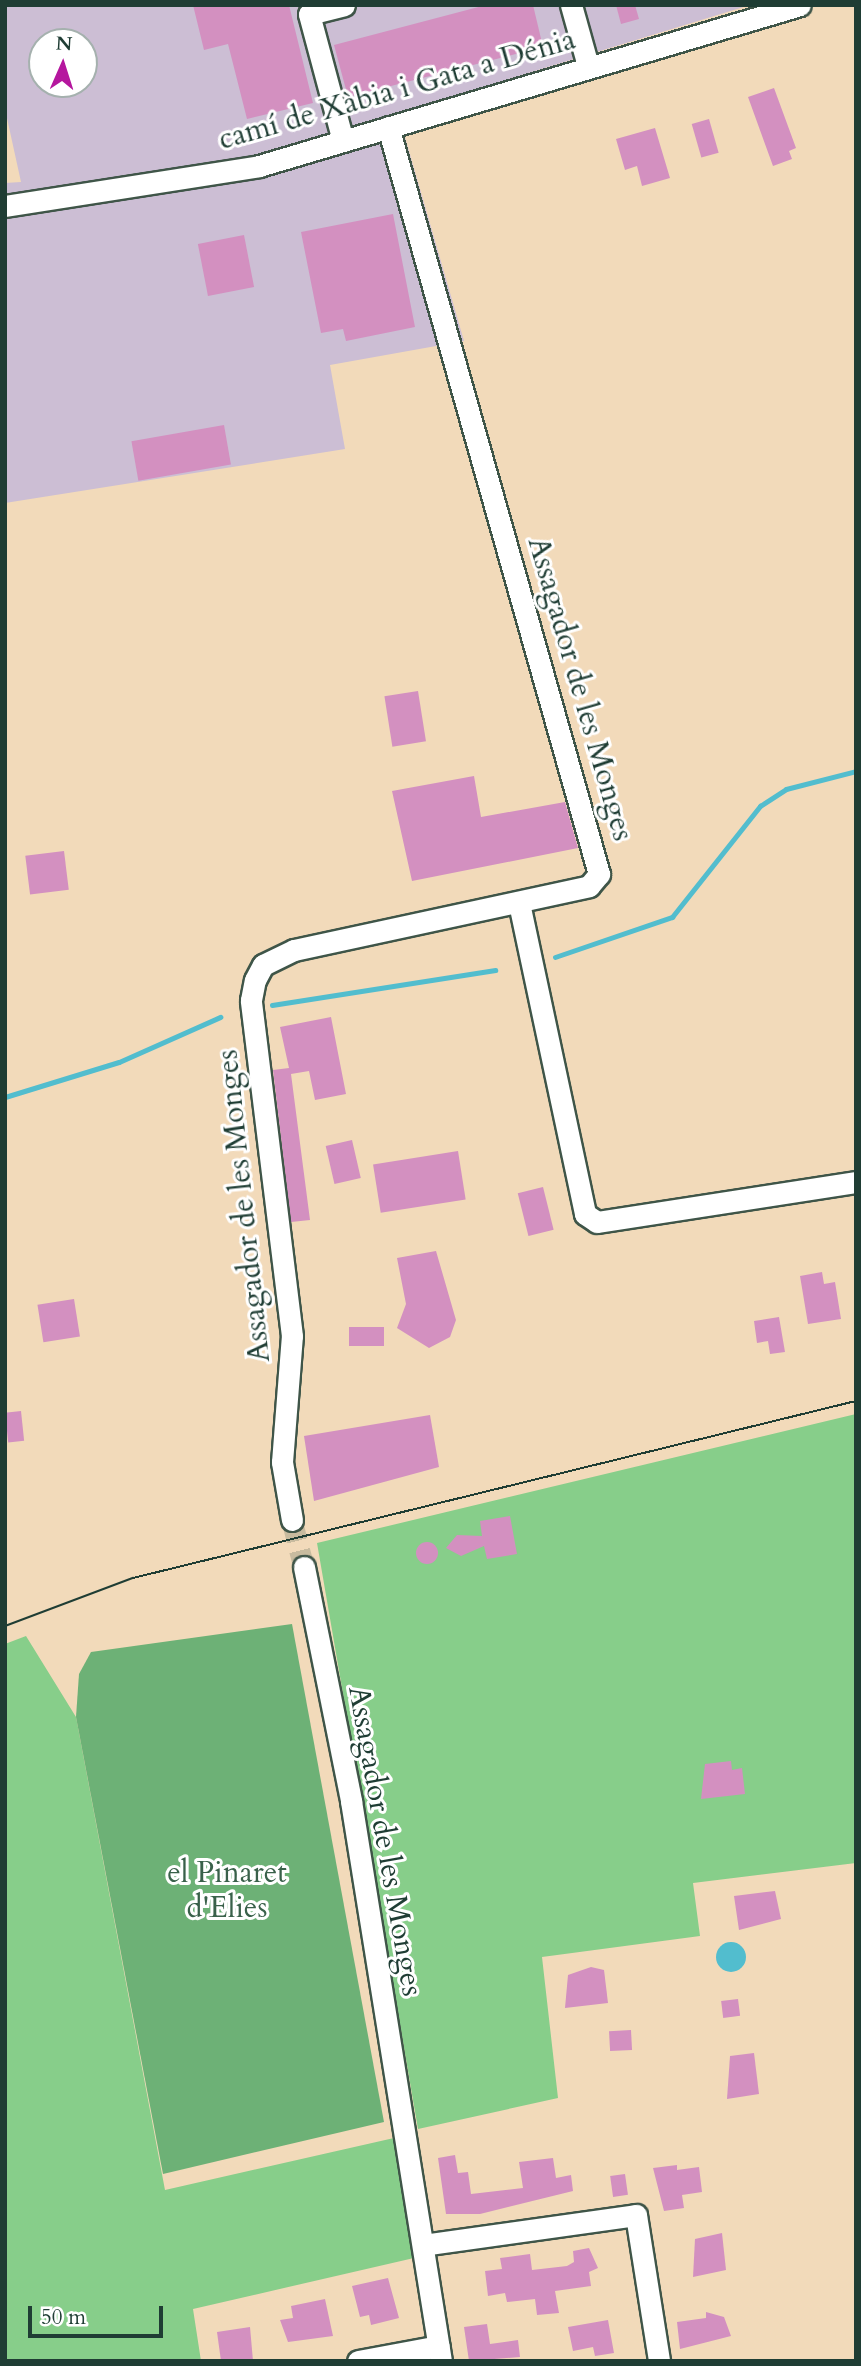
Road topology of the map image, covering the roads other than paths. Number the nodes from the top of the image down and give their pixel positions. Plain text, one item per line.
1 (344, 5) edge
2 (572, 5) edge
3 (800, 5) edge
4 (588, 66) junction
5 (388, 127) junction
6 (343, 141) junction
7 (5, 206) edge
8 (519, 903) junction
9 (856, 1182) edge
10 (292, 1520) tunnel mouth
11 (304, 1566) tunnel mouth
12 (423, 2245) junction
13 (440, 2353) edge
14 (358, 2361) edge
15 (659, 2361) edge

1 - 6 street
2 - 4 street
3 - 4 street, camí de Xàbia i Gata a Dénia
4 - 5 street, camí de Xàbia i Gata a Dénia
5 - 6 street, camí de Xàbia i Gata a Dénia
5 - 8 street, Assagador de les Monges
6 - 7 street, camí de Xàbia i Gata a Dénia
8 - 9 street
8 - 10 street, Assagador de les Monges
11 - 12 street, Assagador de les Monges
12 - 13 street, Assagador de les Monges
12 - 15 street
13 - 14 street

